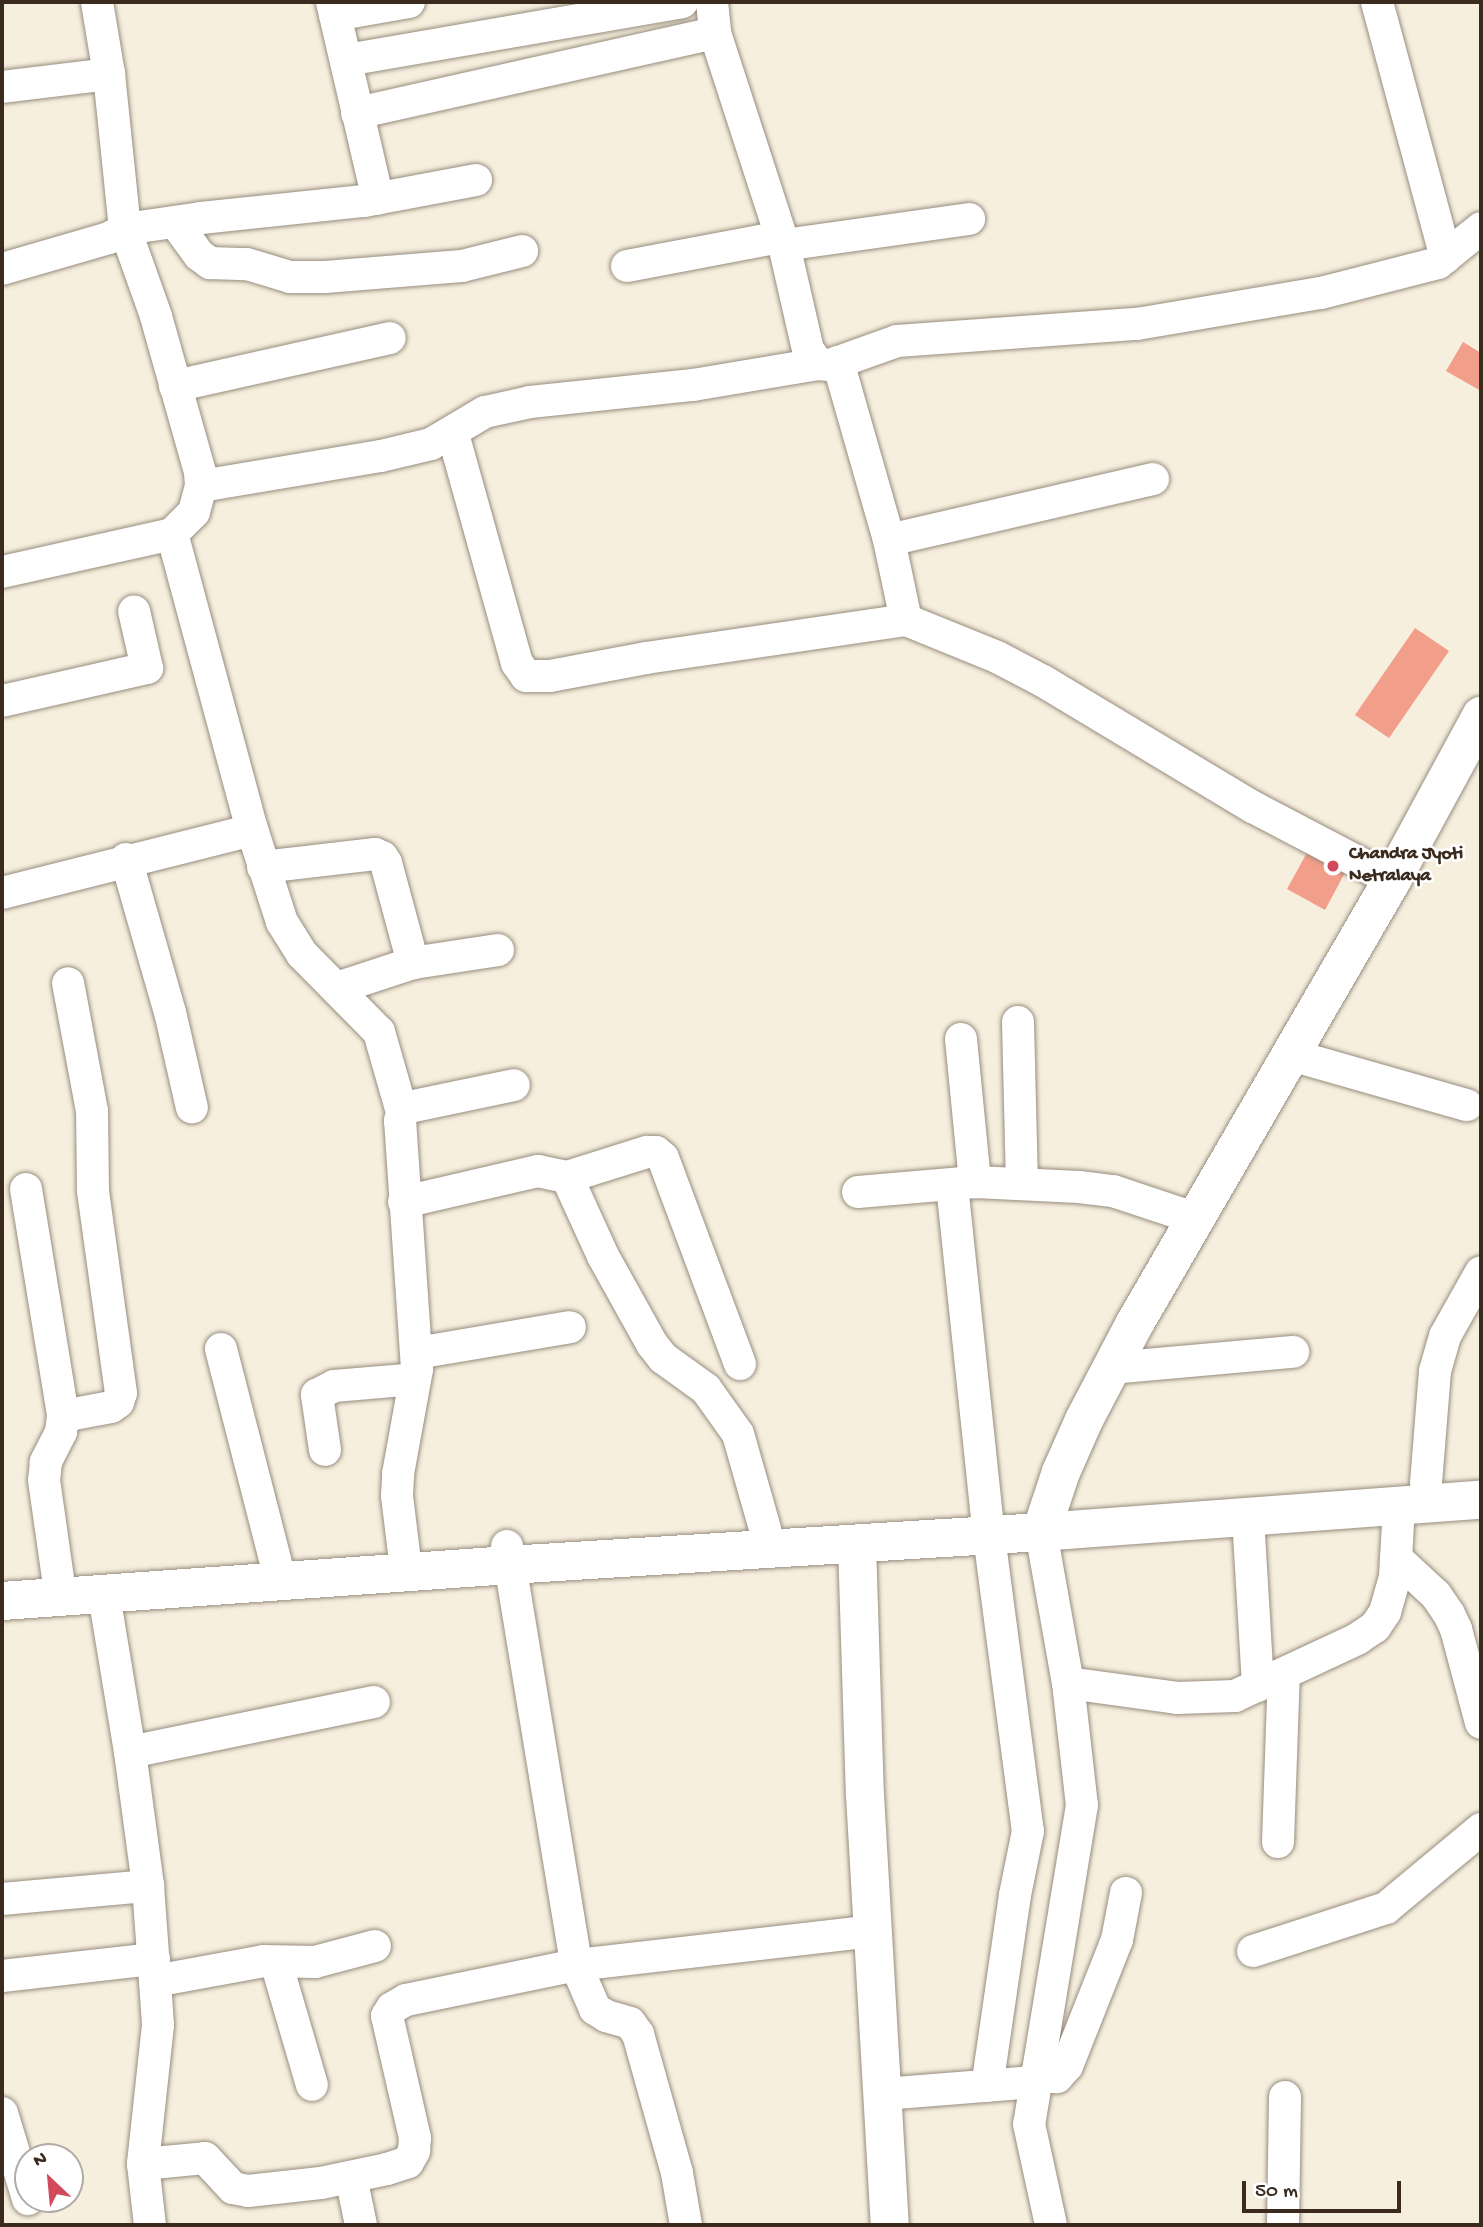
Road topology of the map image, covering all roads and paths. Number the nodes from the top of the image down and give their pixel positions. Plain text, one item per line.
1 (97, 2) edge
2 (409, 2) edge
3 (682, 2) edge
4 (712, 2) edge
5 (1377, 2) edge
6 (334, 8) edge
7 (715, 33) junction
8 (346, 60) junction
9 (109, 74) junction
10 (2, 87) edge
11 (357, 113) junction
12 (476, 180) dead end
13 (378, 199) junction
14 (969, 219) dead end
15 (175, 222) junction
16 (1481, 228) edge
17 (125, 229) junction
18 (782, 241) junction
19 (522, 251) dead end
20 (1446, 257) junction
21 (626, 266) dead end
22 (2, 268) edge
23 (390, 338) dead end
24 (828, 363) junction
25 (175, 386) junction
26 (453, 434) junction
27 (1153, 478) dead end
28 (201, 486) junction
29 (172, 534) junction
30 (890, 540) junction
31 (2, 572) edge
32 (134, 611) dead end
33 (906, 620) junction
34 (2, 701) edge
35 (1481, 716) edge
36 (251, 826) junction
37 (126, 859) junction
38 (263, 867) junction
39 (1392, 880) junction
40 (2, 893) edge
41 (498, 950) dead end
42 (413, 963) junction
43 (68, 983) dead end
44 (337, 988) junction
45 (1018, 1022) dead end
46 (961, 1039) dead end
47 (1291, 1055) junction
48 (514, 1085) dead end
49 (1467, 1105) dead end
50 (192, 1108) dead end
51 (402, 1112) junction
52 (567, 1177) junction
53 (964, 1184) junction
54 (1022, 1184) junction
55 (26, 1189) dead end
56 (858, 1192) dead end
57 (404, 1202) junction
58 (1197, 1219) junction
59 (1481, 1272) edge
60 (570, 1327) dead end
61 (221, 1349) dead end
62 (1293, 1352) dead end
63 (740, 1364) dead end
64 (416, 1366) junction
65 (1112, 1368) junction
66 (63, 1416) junction
67 (325, 1450) dead end
68 (1481, 1480) edge
69 (1413, 1494) junction
70 (1481, 1500) edge
71 (1248, 1517) junction
72 (1045, 1522) junction
73 (988, 1526) junction
74 (765, 1529) junction
75 (857, 1544) junction
76 (404, 1553) junction
77 (508, 1555) junction
78 (1396, 1558) junction
79 (276, 1563) junction
80 (58, 1578) junction
81 (2, 1582) edge
82 (104, 1594) junction
83 (2, 1601) edge
84 (1271, 1680) junction
85 (1068, 1683) junction
86 (374, 1702) dead end
87 (1481, 1723) edge
88 (130, 1752) junction
89 (1481, 1829) edge
90 (1278, 1842) dead end
91 (148, 1886) junction
92 (1126, 1894) dead end
93 (2, 1899) edge
94 (874, 1931) junction
95 (374, 1946) dead end
96 (1254, 1951) dead end
97 (276, 1962) junction
98 (576, 1965) junction
99 (155, 1970) junction
100 (2, 1976) edge
101 (1035, 2079) junction
102 (312, 2085) dead end
103 (987, 2086) junction
104 (884, 2094) junction
105 (1285, 2097) dead end
106 (2, 2113) edge
107 (14, 2162) edge
108 (143, 2164) junction
109 (351, 2177) junction
110 (1274, 2222) edge
111 (150, 2225) edge
112 (361, 2225) edge
113 (686, 2225) edge
114 (890, 2225) edge
115 (1051, 2225) edge

1 - 9 street
2 - 6 street
3 - 8 street
4 - 7 street
5 - 20 street
6 - 8 street
7 - 11 street
7 - 18 street
8 - 11 street
9 - 10 street
9 - 17 street
11 - 13 street
12 - 13 street
13 - 15 street
14 - 18 street
15 - 17 street
15 - 19 street
16 - 20 street
17 - 22 street
17 - 25 street
18 - 21 street
18 - 24 street
20 - 24 street
23 - 25 street
24 - 26 street
24 - 30 street
25 - 28 street
26 - 28 street
26 - 33 street
27 - 30 street
28 - 29 street
29 - 31 street
29 - 36 street
30 - 33 street
32 - 34 street
33 - 39 street
35 - 39 main road
36 - 37 street
36 - 38 street
37 - 40 street
37 - 50 street
38 - 42 street
38 - 44 street
39 - 47 main road
41 - 42 street
42 - 44 street
43 - 66 street
44 - 51 street
45 - 54 street
46 - 53 street
47 - 49 street
47 - 58 main road
48 - 51 street
51 - 57 street
52 - 57 street
52 - 63 street
52 - 74 street
53 - 54 street
53 - 56 street
53 - 73 street
54 - 58 street
55 - 66 street
57 - 64 street
58 - 65 main road
59 - 69 street
60 - 64 street
61 - 79 street
62 - 65 street
64 - 67 street
64 - 76 street
65 - 72 main road
66 - 80 street
68 - 69 main road
69 - 70 main road
69 - 71 main road
69 - 72 main road
69 - 78 street
71 - 72 main road
71 - 84 street
72 - 73 main road
72 - 85 street
73 - 74 main road
73 - 75 main road
73 - 103 street
74 - 77 main road
75 - 77 main road
75 - 94 main road
76 - 77 main road
76 - 79 main road
77 - 82 main road
77 - 98 street
78 - 84 street
78 - 87 street
79 - 80 main road
80 - 81 main road
82 - 83 main road
82 - 88 street
84 - 85 street
84 - 90 street
85 - 101 street
86 - 88 street
88 - 91 street
89 - 96 street
91 - 93 street
91 - 99 street
92 - 101 street
94 - 98 street
94 - 104 main road
95 - 97 street
97 - 99 street
97 - 102 street
98 - 109 street
98 - 113 street
99 - 100 street
99 - 108 street
101 - 103 street
101 - 115 street
103 - 104 street
104 - 114 main road
105 - 110 street
106 - 107 street
108 - 109 street
108 - 111 street
109 - 112 street

